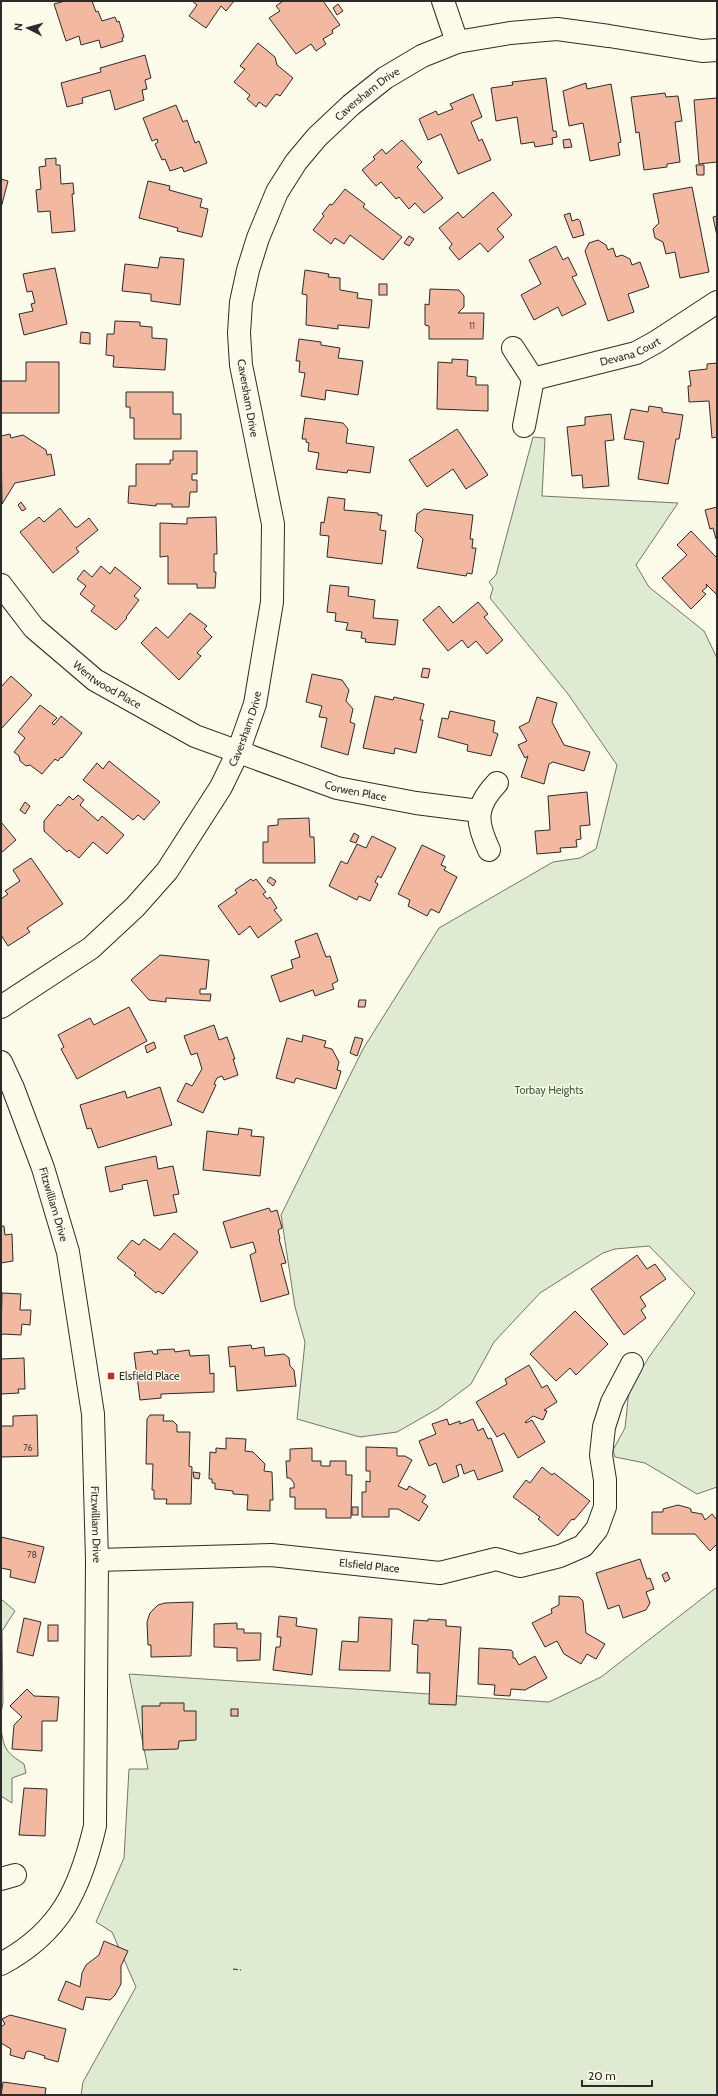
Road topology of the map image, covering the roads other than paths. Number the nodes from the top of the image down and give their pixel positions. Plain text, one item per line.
1 (443, 1) edge
2 (457, 42) junction
3 (717, 50) edge
4 (717, 302) edge
5 (513, 348) dead end
6 (533, 379) junction
7 (524, 426) dead end
8 (1, 585) edge
9 (238, 752) junction
10 (497, 783) dead end
11 (479, 811) junction
12 (489, 850) dead end
13 (1, 1007) edge
14 (1, 1062) edge
15 (632, 1364) dead end
16 (97, 1560) junction
17 (1, 1964) edge

1 - 2 street
2 - 3 street, Caversham Drive
2 - 9 street, Caversham Drive
4 - 6 street, Devana Court
5 - 6 street
6 - 7 street
8 - 9 street, Wentwood Place
9 - 11 street, Corwen Place
9 - 13 street, Caversham Drive
10 - 11 street
11 - 12 street
14 - 16 street, Fitzwilliam Drive
15 - 16 street, Elsfield Place
16 - 17 street, Fitzwilliam Drive

